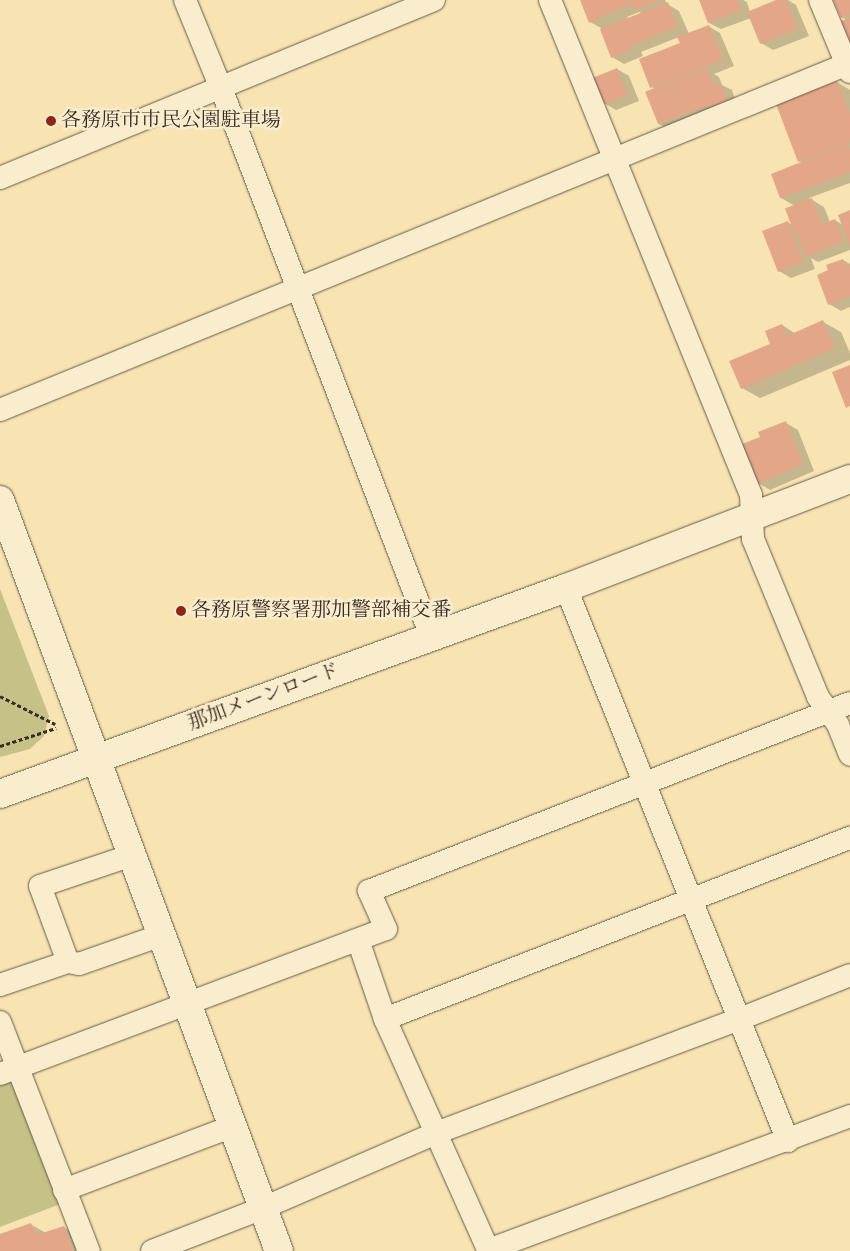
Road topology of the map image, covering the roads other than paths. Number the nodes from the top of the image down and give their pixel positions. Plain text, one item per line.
1 (185, 0) edge
2 (434, 0) edge
3 (550, 0) edge
4 (820, 0) edge
5 (849, 67) edge
6 (221, 88) junction
7 (613, 158) junction
8 (0, 178) edge
9 (298, 289) junction
10 (0, 410) edge
11 (850, 479) edge
12 (0, 500) edge
13 (752, 518) junction
14 (566, 588) junction
15 (431, 636) junction
16 (850, 703) edge
17 (829, 712) junction
18 (850, 755) edge
19 (97, 760) junction
20 (645, 783) junction
21 (0, 794) edge
22 (850, 838) edge
23 (132, 855) junction
24 (693, 901) junction
25 (162, 935) junction
26 (358, 940) junction
27 (68, 962) junction
28 (850, 975) edge
29 (0, 985) edge
30 (187, 1002) junction
31 (386, 1019) junction
32 (740, 1019) junction
33 (0, 1022) edge
34 (8, 1071) edge
35 (850, 1116) edge
36 (233, 1126) junction
37 (436, 1133) junction
38 (788, 1141) junction
39 (64, 1190) junction
40 (263, 1208) junction
41 (155, 1250) edge
42 (89, 1251) edge
43 (279, 1251) edge
44 (488, 1251) edge

1 - 6 street
2 - 6 street
3 - 7 street
4 - 5 street
5 - 7 street
6 - 8 street
6 - 9 street
7 - 9 street
7 - 13 street
9 - 10 street
9 - 15 street
11 - 13 street
12 - 19 street
13 - 14 street, 那加メーンロード
13 - 17 street
14 - 15 street, 那加メーンロード
14 - 20 street
15 - 19 street, 那加メーンロード
16 - 17 street
17 - 18 street
17 - 20 street
19 - 21 street, 那加メーンロード
19 - 23 street
20 - 24 street
20 - 26 street
22 - 24 street
23 - 25 street
23 - 27 street
24 - 31 street
24 - 32 street
25 - 27 street
25 - 30 street
26 - 30 street
26 - 31 street
27 - 29 street
28 - 32 street
30 - 34 street
30 - 36 street
31 - 37 street
32 - 37 street
32 - 38 street
33 - 34 street
34 - 39 street
35 - 38 street
36 - 39 street
36 - 40 street
37 - 40 street
37 - 44 street
38 - 44 street
39 - 42 street
40 - 41 street
40 - 43 street

